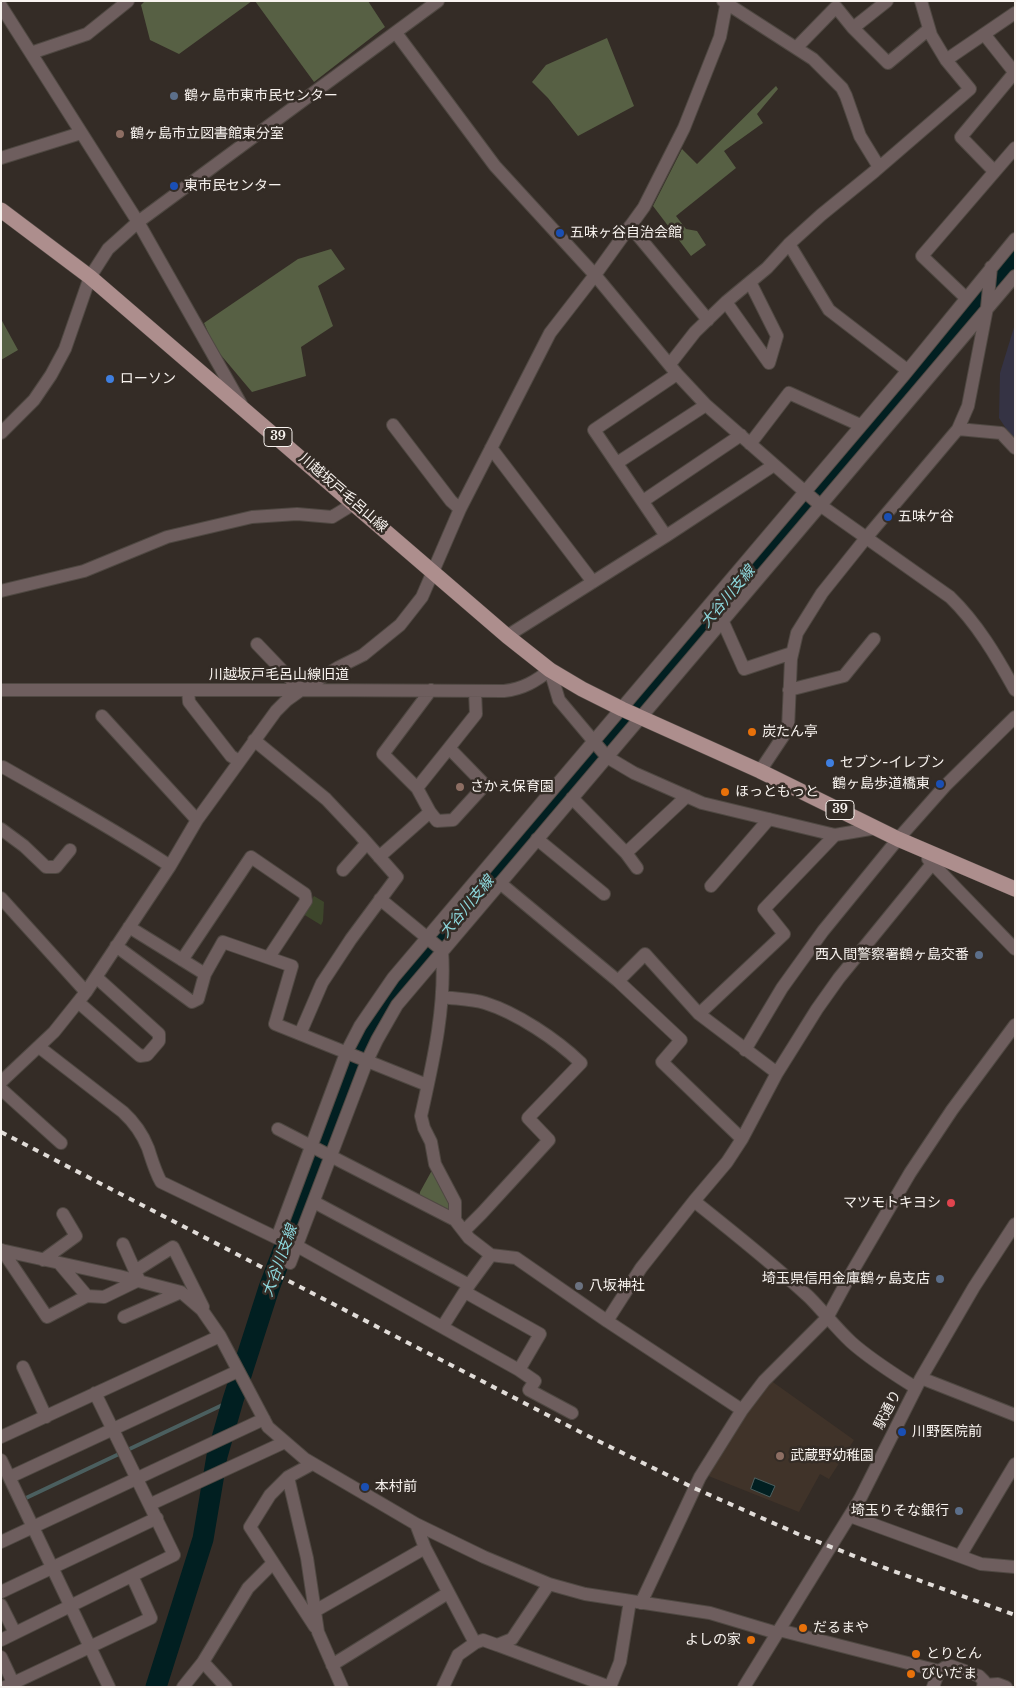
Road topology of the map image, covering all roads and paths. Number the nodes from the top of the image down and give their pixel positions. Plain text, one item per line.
1 (128, 1) edge
2 (438, 1) edge
3 (887, 1) edge
4 (921, 1) edge
5 (726, 2) edge
6 (1, 6) edge
7 (1015, 12) edge
8 (854, 28) junction
9 (930, 29) junction
10 (396, 33) junction
11 (984, 34) junction
12 (796, 48) junction
13 (31, 53) junction
14 (946, 60) junction
15 (1015, 72) edge
16 (81, 133) junction
17 (1015, 148) edge
18 (1, 158) edge
19 (879, 168) junction
20 (994, 171) junction
21 (1, 210) edge
22 (138, 222) junction
23 (630, 226) junction
24 (1015, 238) edge
25 (789, 244) junction
26 (991, 267) junction
27 (595, 275) junction
28 (1015, 276) edge
29 (90, 277) junction
30 (750, 282) junction
31 (966, 298) junction
32 (726, 302) junction
33 (987, 308) junction
34 (708, 320) junction
35 (674, 369) junction
36 (907, 370) junction
37 (706, 405) junction
38 (243, 408) junction
39 (393, 425) dead end
40 (860, 425) junction
41 (958, 429) junction
42 (1, 433) edge
43 (746, 440) junction
44 (491, 448) junction
45 (1015, 448) edge
46 (617, 463) junction
47 (774, 465) junction
48 (804, 492) junction
49 (642, 501) junction
50 (355, 503) junction
51 (820, 506) junction
52 (460, 510) junction
53 (666, 536) junction
54 (866, 538) junction
55 (432, 570) junction
56 (593, 582) junction
57 (1, 591) edge
58 (723, 622) junction
59 (507, 636) junction
60 (874, 639) dead end
61 (257, 644) dead end
62 (792, 653) junction
63 (550, 670) junction
64 (1, 690) edge
65 (188, 690) junction
66 (301, 690) junction
67 (431, 690) junction
68 (790, 690) junction
69 (1015, 690) edge
70 (475, 691) junction
71 (622, 709) junction
72 (102, 716) dead end
73 (1015, 717) edge
74 (642, 718) junction
75 (254, 740) junction
76 (594, 742) junction
77 (449, 748) junction
78 (607, 757) junction
79 (239, 761) junction
80 (1, 768) edge
81 (760, 771) junction
82 (417, 788) junction
83 (687, 796) junction
84 (572, 798) junction
85 (430, 812) junction
86 (769, 819) junction
87 (197, 820) junction
88 (876, 828) junction
89 (1, 829) edge
90 (835, 835) junction
91 (537, 839) junction
92 (898, 839) junction
93 (367, 843) junction
94 (920, 849) junction
95 (70, 850) dead end
96 (626, 853) junction
97 (379, 856) junction
98 (932, 864) junction
99 (170, 866) junction
100 (637, 868) dead end
101 (344, 870) dead end
102 (500, 883) junction
103 (711, 886) dead end
104 (1015, 889) edge
105 (604, 894) dead end
106 (380, 899) junction
107 (4, 905) edge
108 (129, 927) junction
109 (426, 938) junction
110 (116, 946) junction
111 (1015, 949) edge
112 (442, 950) junction
113 (269, 957) junction
114 (182, 960) junction
115 (206, 974) junction
116 (96, 977) junction
117 (618, 981) junction
118 (82, 997) junction
119 (442, 997) junction
120 (699, 1014) junction
121 (1015, 1025) edge
122 (300, 1034) junction
123 (39, 1047) junction
124 (745, 1050) junction
125 (346, 1053) junction
126 (367, 1061) junction
127 (777, 1073) junction
128 (1, 1082) edge
129 (427, 1086) junction
130 (1, 1089) edge
131 (278, 1129) dead end
132 (742, 1139) junction
133 (61, 1143) dead end
134 (313, 1147) junction
135 (329, 1156) junction
136 (694, 1201) junction
137 (314, 1202) junction
138 (63, 1214) dead end
139 (455, 1220) junction
140 (1015, 1224) edge
141 (464, 1231) junction
142 (123, 1244) dead end
143 (297, 1246) junction
144 (1, 1250) edge
145 (491, 1255) junction
146 (43, 1260) junction
147 (59, 1263) junction
148 (290, 1264) dead end
149 (137, 1276) junction
150 (467, 1288) junction
151 (181, 1292) junction
152 (87, 1296) junction
153 (124, 1317) dead end
154 (827, 1318) junction
155 (607, 1321) junction
156 (210, 1323) junction
157 (443, 1326) junction
158 (220, 1336) junction
159 (23, 1367) dead end
160 (520, 1370) junction
161 (238, 1372) junction
162 (919, 1383) junction
163 (96, 1393) junction
164 (742, 1410) junction
165 (572, 1414) dead end
166 (1015, 1415) edge
167 (46, 1417) junction
168 (264, 1419) junction
169 (113, 1429) junction
170 (1, 1437) edge
171 (285, 1442) junction
172 (1, 1460) edge
173 (312, 1464) junction
174 (1015, 1464) edge
175 (10, 1477) junction
176 (288, 1477) junction
177 (137, 1478) junction
178 (151, 1504) junction
179 (850, 1516) junction
180 (157, 1518) junction
181 (416, 1524) junction
182 (33, 1528) junction
183 (1, 1542) edge
184 (425, 1548) junction
185 (960, 1556) junction
186 (273, 1563) junction
187 (1015, 1568) edge
188 (52, 1569) junction
189 (132, 1576) junction
190 (550, 1584) junction
191 (1, 1592) edge
192 (448, 1594) junction
193 (635, 1602) junction
194 (1, 1605) edge
195 (71, 1607) junction
196 (315, 1611) junction
197 (778, 1631) junction
198 (318, 1632) junction
199 (15, 1633) junction
200 (1, 1640) edge
201 (475, 1643) junction
202 (497, 1645) junction
203 (90, 1647) junction
204 (1, 1657) edge
205 (203, 1662) junction
206 (332, 1665) junction
207 (939, 1672) junction
208 (11, 1685) edge
209 (108, 1686) edge
210 (984, 1686) edge
211 (183, 1687) edge
212 (226, 1687) edge
213 (342, 1687) edge
214 (443, 1687) edge
215 (610, 1687) edge
216 (744, 1687) edge
217 (933, 1687) edge
218 (1006, 1687) edge

1 - 13 street
2 - 10 street
3 - 8 street
4 - 9 street
5 - 12 street
5 - 23 street
6 - 13 street
7 - 11 street
8 - 9 street
8 - 12 street
9 - 14 street
10 - 22 street
10 - 27 street
11 - 14 street
11 - 15 street
12 - 19 street
13 - 16 street
14 - 19 street
15 - 20 street
16 - 18 street
16 - 22 street
17 - 20 street
19 - 25 street
20 - 31 street
21 - 29 main road, 川越坂戸毛呂山線 / 39
22 - 29 street
22 - 38 street
23 - 27 street
23 - 34 street
24 - 26 street
25 - 30 street
25 - 36 street
26 - 31 street
26 - 33 street
27 - 35 street
27 - 44 street
28 - 33 street
29 - 38 main road, 川越坂戸毛呂山線 / 39
29 - 42 street
30 - 32 street
30 - 32 street
31 - 36 street
32 - 34 street
33 - 41 street
33 - 51 street
34 - 35 street
35 - 37 street
35 - 46 street
36 - 40 street
37 - 43 street
37 - 46 street
38 - 50 main road, 川越坂戸毛呂山線 / 39
39 - 52 street
40 - 43 street
40 - 48 street
41 - 45 street
41 - 54 street
43 - 47 street
43 - 49 street
44 - 52 street
44 - 56 street
46 - 49 street
47 - 48 street
47 - 53 street
48 - 51 street
48 - 71 street
49 - 53 street
50 - 55 main road, 川越坂戸毛呂山線 / 39
50 - 57 street
51 - 54 street
51 - 58 street
52 - 55 street
53 - 56 street
54 - 62 street
54 - 69 street
55 - 59 main road, 川越坂戸毛呂山線 / 39
55 - 66 street
56 - 59 street
58 - 62 street
58 - 74 street
59 - 63 main road, 川越坂戸毛呂山線 / 39
60 - 68 street
61 - 66 street
62 - 68 street
63 - 70 street, 川越坂戸毛呂山線旧道
63 - 71 main road, 川越坂戸毛呂山線 / 39
63 - 76 street
64 - 65 street, 川越坂戸毛呂山線旧道
65 - 66 street, 川越坂戸毛呂山線旧道
65 - 79 street
66 - 67 street, 川越坂戸毛呂山線旧道
66 - 75 street
67 - 70 street, 川越坂戸毛呂山線旧道
67 - 82 street
68 - 81 street
70 - 77 street
71 - 74 main road, 39
71 - 76 street
72 - 87 street
73 - 92 street
74 - 78 street
74 - 81 main road, 39
75 - 79 street
75 - 93 street
76 - 78 street
76 - 109 street
77 - 82 street
77 - 85 street
78 - 83 street
78 - 84 street
79 - 87 street
80 - 99 street
81 - 88 main road, 39
82 - 85 street
83 - 86 street
83 - 96 street
84 - 91 street
84 - 96 street
85 - 97 street
86 - 90 street
86 - 103 street
87 - 99 street
88 - 90 street
88 - 92 main road, 39
89 - 95 street
90 - 120 street
91 - 102 street
91 - 105 street
92 - 94 main road, 39
92 - 124 street
93 - 97 street
93 - 101 street
94 - 98 street
94 - 104 main road, 39
96 - 100 street
97 - 106 street
98 - 111 street
98 - 127 street
99 - 108 street
102 - 112 street
102 - 117 street
106 - 109 street
106 - 122 street
107 - 118 street
108 - 110 street
108 - 114 street
109 - 112 street
109 - 125 street
110 - 115 street
110 - 116 street
112 - 119 street
112 - 126 street
113 - 114 street
113 - 115 street
113 - 122 street
114 - 115 street
116 - 118 street
116 - 118 street
117 - 120 street
117 - 132 street
118 - 123 street
119 - 129 street
119 - 141 street
120 - 124 street
121 - 154 street
122 - 125 street
123 - 128 street
123 - 134 street
124 - 127 street
125 - 126 street
125 - 134 street
126 - 129 street
126 - 135 street
127 - 132 street
129 - 139 street
130 - 133 street
131 - 134 street
132 - 136 street
134 - 135 street
135 - 137 street
135 - 139 street
136 - 154 street
136 - 155 street
137 - 143 street
137 - 150 street
138 - 146 street
139 - 141 street
140 - 162 street, 駅通り
141 - 145 street
142 - 149 street
143 - 148 street
143 - 157 street
144 - 146 street
144 - 152 street
145 - 150 street
145 - 155 street
146 - 147 street
147 - 149 street
147 - 152 street
149 - 151 street
149 - 152 street
149 - 156 street
150 - 157 street
150 - 160 street
151 - 153 street
151 - 156 street
154 - 162 street
154 - 164 street
155 - 164 street
156 - 158 street
157 - 160 street
158 - 161 street
158 - 163 street
159 - 167 street
160 - 165 street
161 - 168 street
161 - 169 street
162 - 166 street
162 - 179 street, 駅通り
163 - 167 street
163 - 169 street
164 - 193 street
167 - 170 street
168 - 171 street
168 - 177 street
169 - 175 street
169 - 177 street
171 - 173 street
171 - 178 street
172 - 175 street
173 - 176 street
173 - 181 street
174 - 185 street
175 - 182 street
176 - 186 street
176 - 196 street
177 - 178 street
177 - 182 street
178 - 180 street
179 - 185 street
179 - 197 street, 駅通り
180 - 188 street
180 - 189 street
181 - 184 street
181 - 190 street
182 - 183 street
182 - 188 street
184 - 192 street
184 - 196 street
185 - 187 street
186 - 198 street
186 - 205 street
188 - 191 street
188 - 195 street
189 - 195 street
189 - 203 street
190 - 193 street
190 - 202 street
192 - 201 street
192 - 206 street
193 - 197 street
193 - 215 street
194 - 199 street
195 - 199 street
195 - 203 street
196 - 198 street
197 - 207 street
197 - 216 street, 駅通り
198 - 206 street
199 - 200 street
201 - 202 street
201 - 214 street
202 - 215 street
203 - 208 street
203 - 209 street
204 - 208 street
205 - 211 street
205 - 212 street
206 - 213 street
207 - 210 street
207 - 217 street
210 - 218 street

